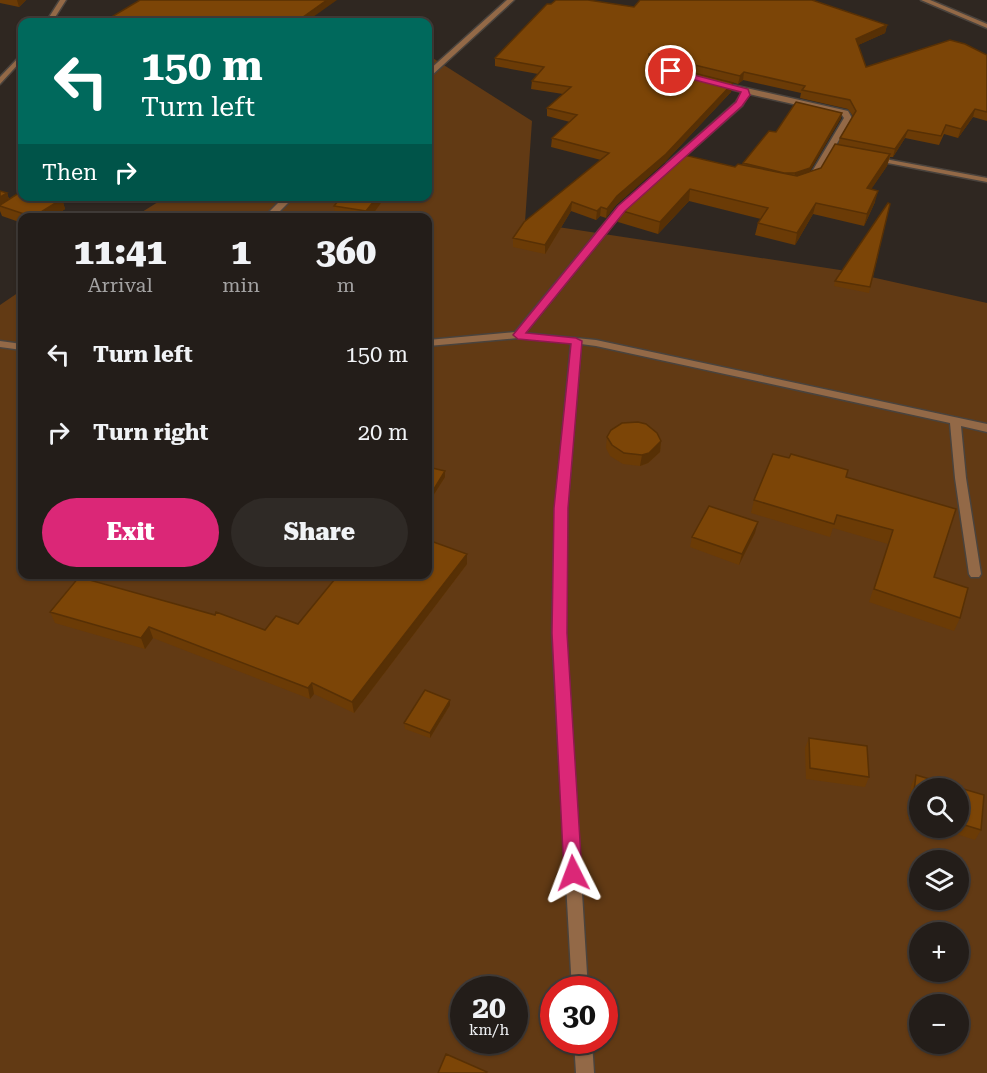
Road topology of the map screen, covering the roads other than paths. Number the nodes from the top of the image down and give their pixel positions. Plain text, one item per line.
1 (63, 0) edge
2 (511, 0) edge
3 (924, 0) edge
4 (52, 18) edge
5 (987, 26) edge
6 (18, 61) edge
7 (432, 70) edge
8 (704, 80) edge
9 (0, 82) edge
10 (746, 91) junction
11 (830, 150) junction
12 (841, 152) edge
13 (865, 157) edge
14 (678, 158) junction
15 (690, 161) edge
16 (662, 172) edge
17 (987, 180) edge
18 (795, 183) edge
19 (638, 194) edge
20 (286, 201) edge
21 (272, 213) edge
22 (518, 335) junction
23 (576, 341) junction
24 (432, 343) edge
25 (0, 344) edge
26 (18, 346) edge
27 (955, 420) junction
28 (987, 428) edge
29 (975, 574) dead end
30 (579, 976) edge
31 (584, 1054) edge
32 (585, 1073) edge

1 - 4 street
2 - 7 street
3 - 5 street
6 - 9 street
8 - 10 street
10 - 11 street
10 - 14 street
11 - 12 street
11 - 18 street
13 - 17 street
14 - 15 street
14 - 16 street
19 - 22 street
20 - 21 street
22 - 23 street
22 - 24 street
23 - 27 street
23 - 30 street
25 - 26 street
27 - 28 street
27 - 29 street
31 - 32 street

